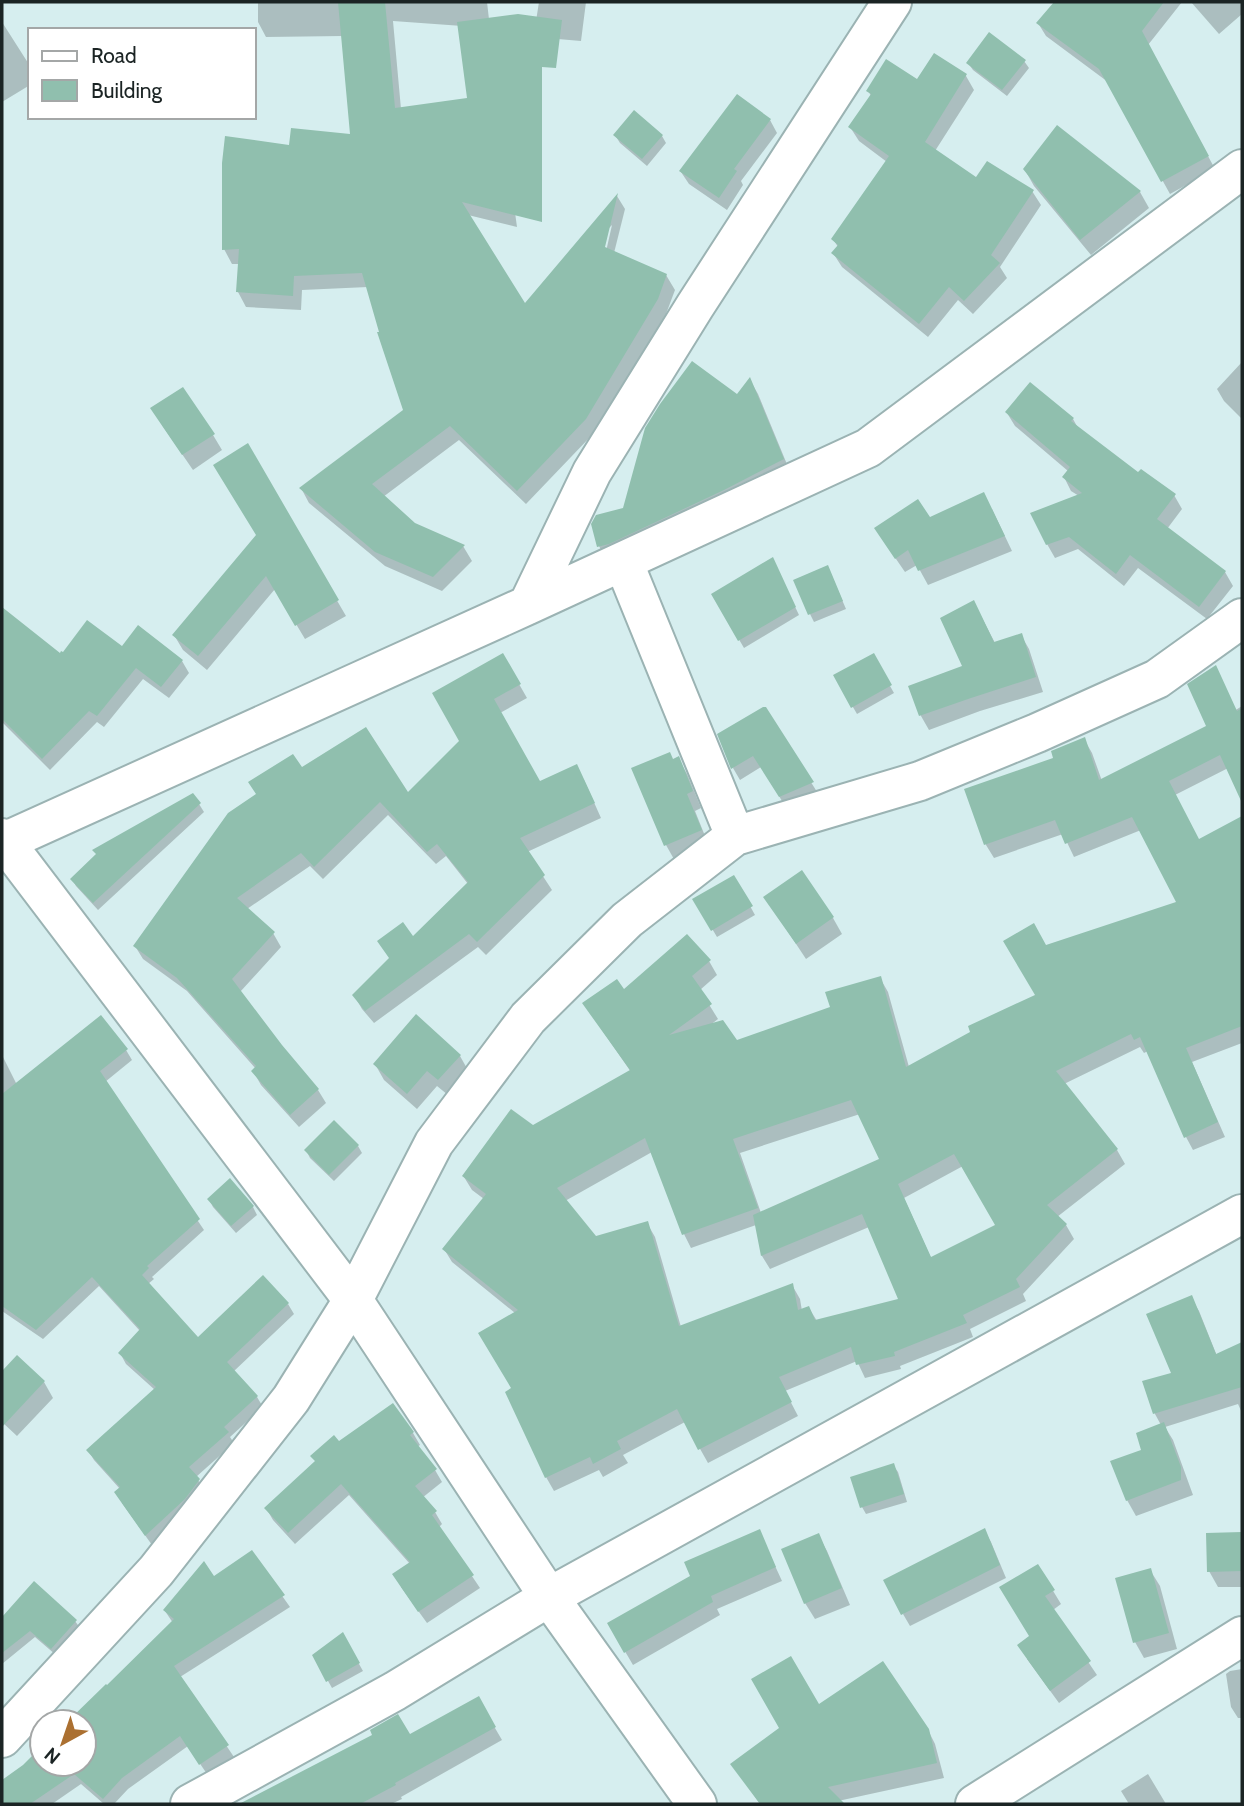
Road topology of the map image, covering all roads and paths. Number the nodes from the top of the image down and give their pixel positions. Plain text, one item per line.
1 (892, 2) edge
2 (1242, 169) edge
3 (623, 561) junction
4 (528, 605) junction
5 (1242, 618) edge
6 (734, 836) junction
7 (3, 841) edge
8 (1242, 1214) edge
9 (354, 1300) junction
10 (549, 1597) junction
11 (1242, 1636) edge
12 (2, 1738) edge
13 (190, 1804) edge
14 (697, 1804) edge
15 (975, 1804) edge

1 - 4 street
2 - 3 street
3 - 4 street
3 - 6 street
4 - 7 street
5 - 6 street
6 - 9 street
7 - 9 street
8 - 10 street
9 - 10 street
9 - 12 street
10 - 13 street
10 - 14 street
11 - 15 street

